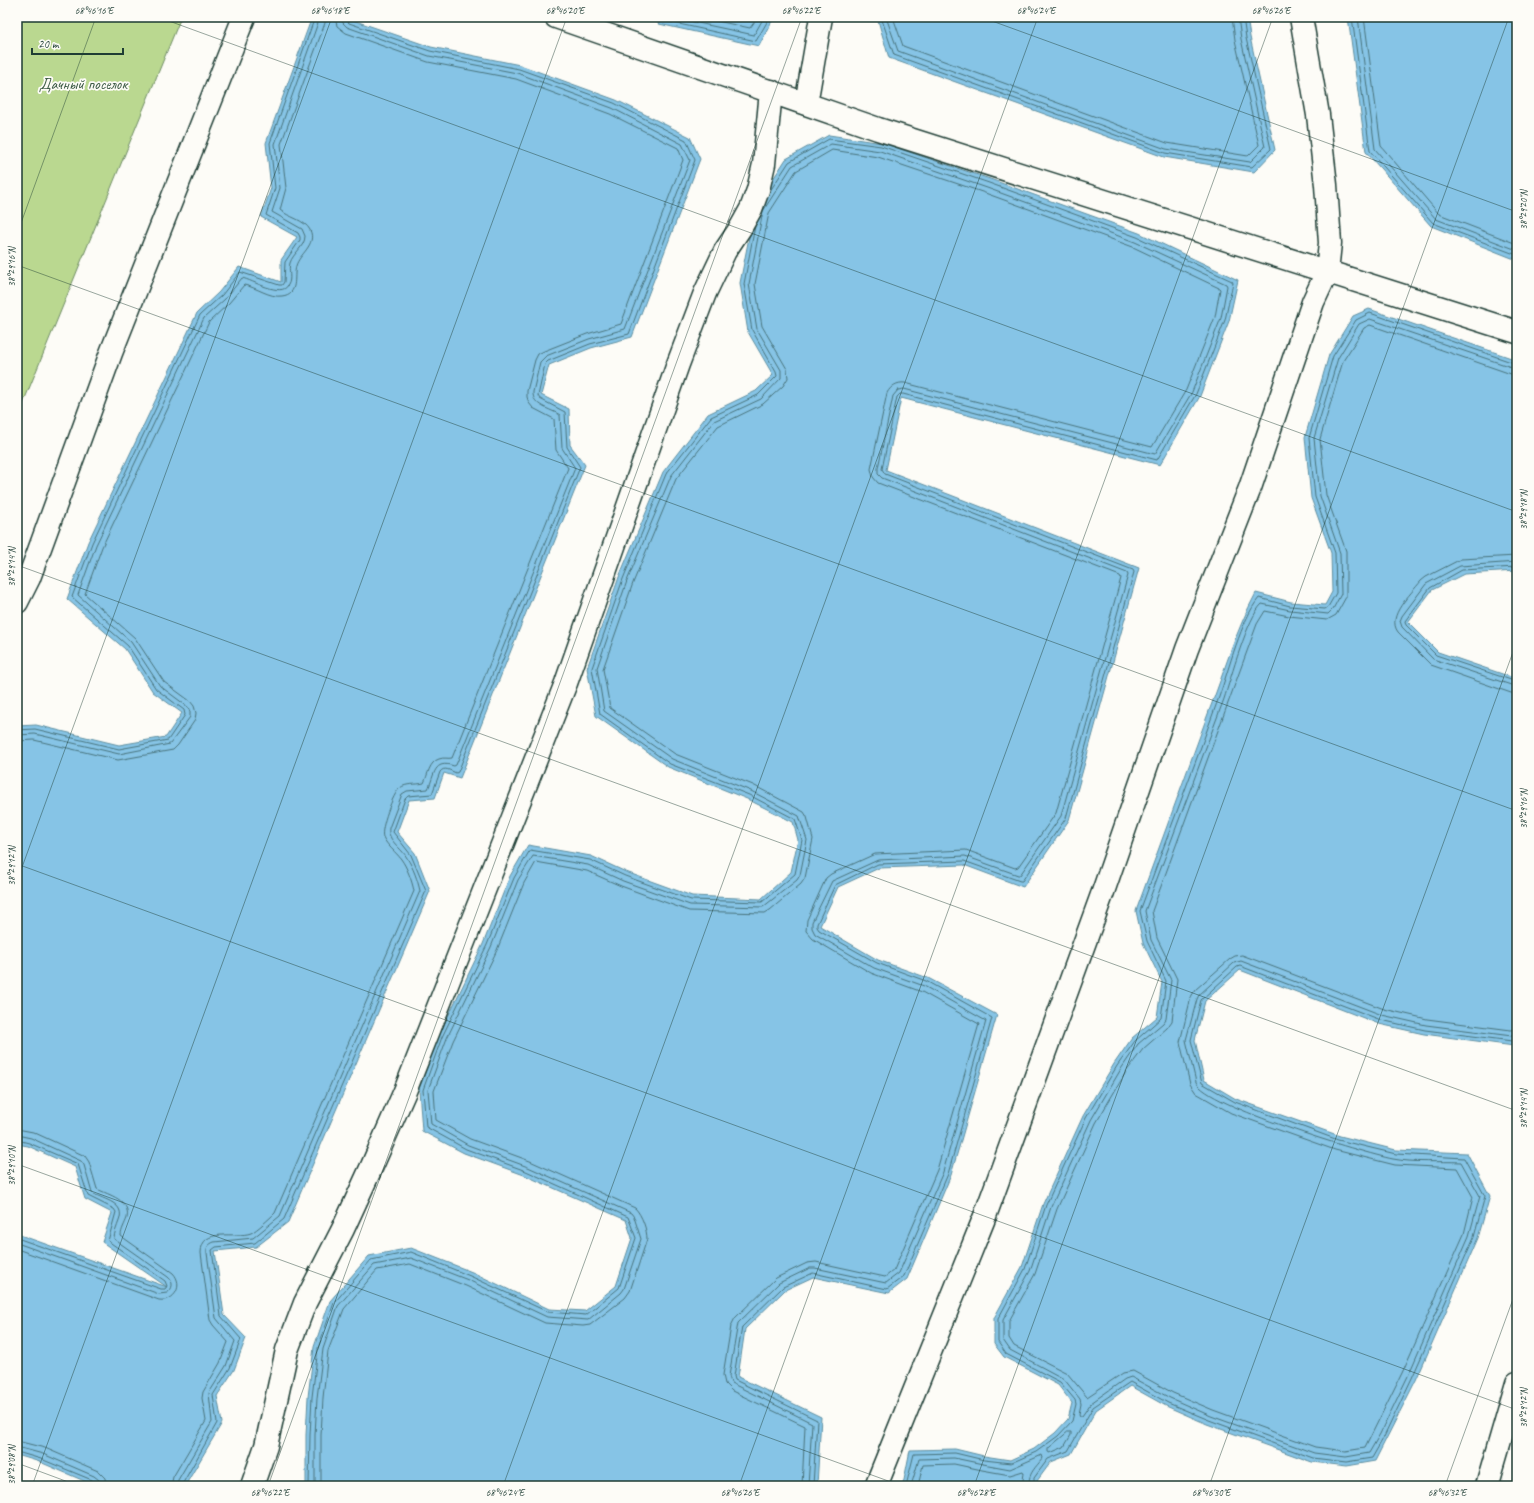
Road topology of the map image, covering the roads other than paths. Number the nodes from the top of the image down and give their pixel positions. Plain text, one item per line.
1 (244, 17) edge
2 (556, 17) edge
3 (821, 17) edge
4 (1301, 17) edge
5 (771, 91) junction
6 (806, 104) junction
7 (1327, 272) junction
8 (1517, 332) edge
9 (17, 602) edge
10 (1517, 1383) edge
11 (252, 1486) edge
12 (876, 1486) edge
13 (1487, 1486) edge

1 - 9 street
2 - 5 street
3 - 6 street
4 - 7 street
5 - 6 street
5 - 11 street
6 - 7 street
7 - 8 street
7 - 12 street
10 - 13 street

